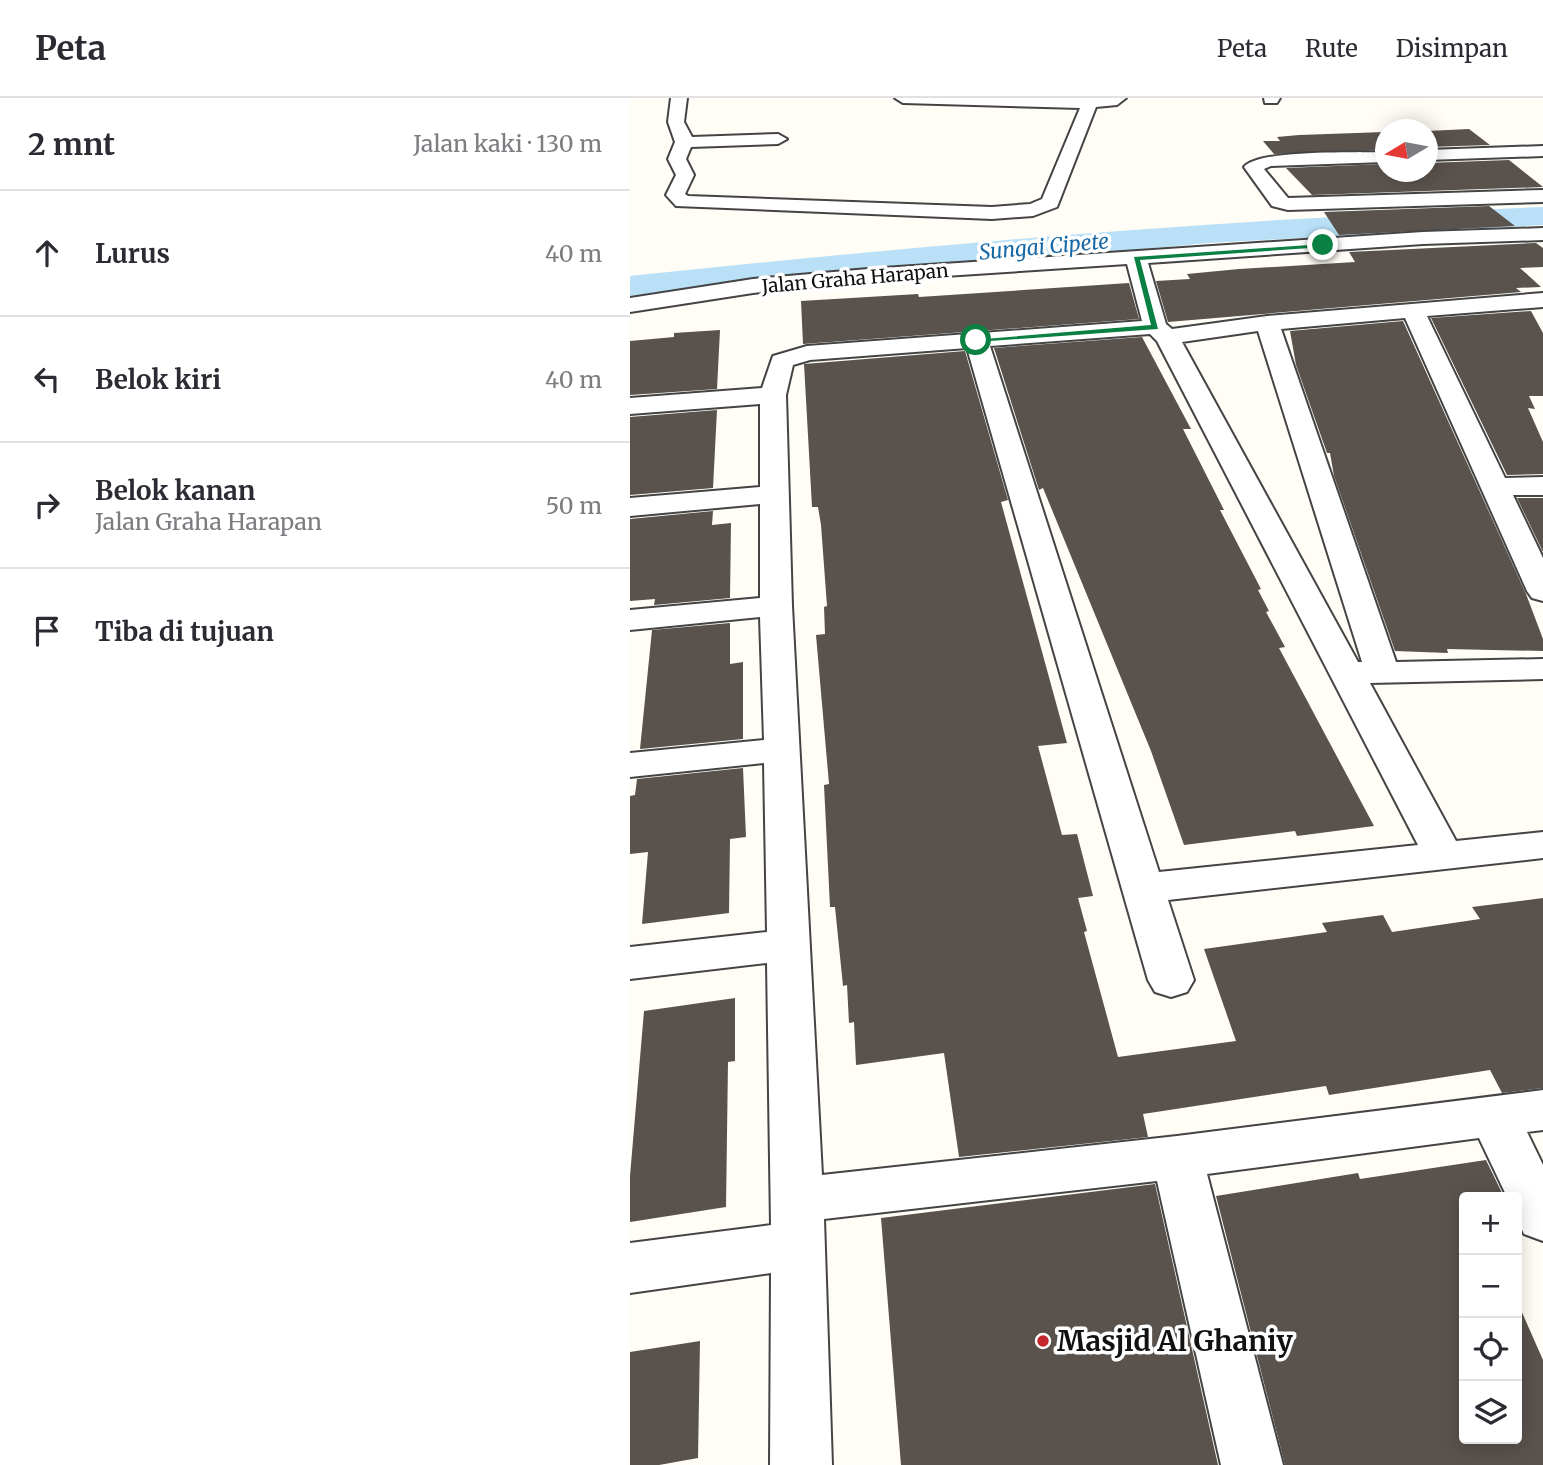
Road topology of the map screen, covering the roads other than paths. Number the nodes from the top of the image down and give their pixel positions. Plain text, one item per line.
1 (678, 98) edge
2 (907, 98) edge
3 (1118, 98) edge
4 (1088, 103) junction
5 (778, 139) dead end
6 (684, 142) junction
7 (1543, 151) edge
8 (1438, 155) edge
9 (1375, 157) edge
10 (1543, 196) edge
11 (1543, 234) edge
12 (1136, 258) junction
13 (1543, 300) edge
14 (630, 305) edge
15 (1413, 312) junction
16 (1267, 323) junction
17 (1161, 332) junction
18 (976, 340) junction
19 (773, 395) junction
20 (630, 406) edge
21 (1495, 486) junction
22 (1543, 486) edge
23 (776, 494) junction
24 (630, 507) edge
25 (1543, 591) edge
26 (776, 606) junction
27 (630, 620) edge
28 (1543, 669) edge
29 (1382, 672) junction
30 (1345, 673) junction
31 (783, 750) junction
32 (630, 765) edge
33 (1543, 845) edge
34 (1445, 857) junction
35 (1142, 888) junction
36 (790, 945) junction
37 (630, 964) edge
38 (1171, 980) dead end
39 (1543, 1110) edge
40 (1494, 1117) junction
41 (1177, 1157) junction
42 (1543, 1218) edge
43 (798, 1223) junction
44 (630, 1268) edge
45 (801, 1465) edge
46 (1252, 1465) edge

1 - 6 street
2 - 4 street
3 - 4 street
4 - 6 street
5 - 6 street
7 - 8 street
9 - 10 street
11 - 12 street, Jalan Graha Harapan
12 - 14 street, Jalan Graha Harapan
12 - 17 street
13 - 15 street
15 - 16 street
15 - 21 street
16 - 17 street
16 - 29 street
17 - 18 street
17 - 30 street
18 - 19 street
18 - 35 street
19 - 20 street
19 - 23 street
21 - 22 street
21 - 25 street
23 - 24 street
23 - 26 street
26 - 27 street
26 - 31 street
28 - 29 street
29 - 30 street
30 - 34 street
31 - 32 street
31 - 36 street
33 - 34 street
34 - 35 street
35 - 38 street
36 - 37 street
36 - 43 street
39 - 40 street
40 - 41 street
40 - 42 street
41 - 43 street
41 - 46 street
43 - 44 street
43 - 45 street

